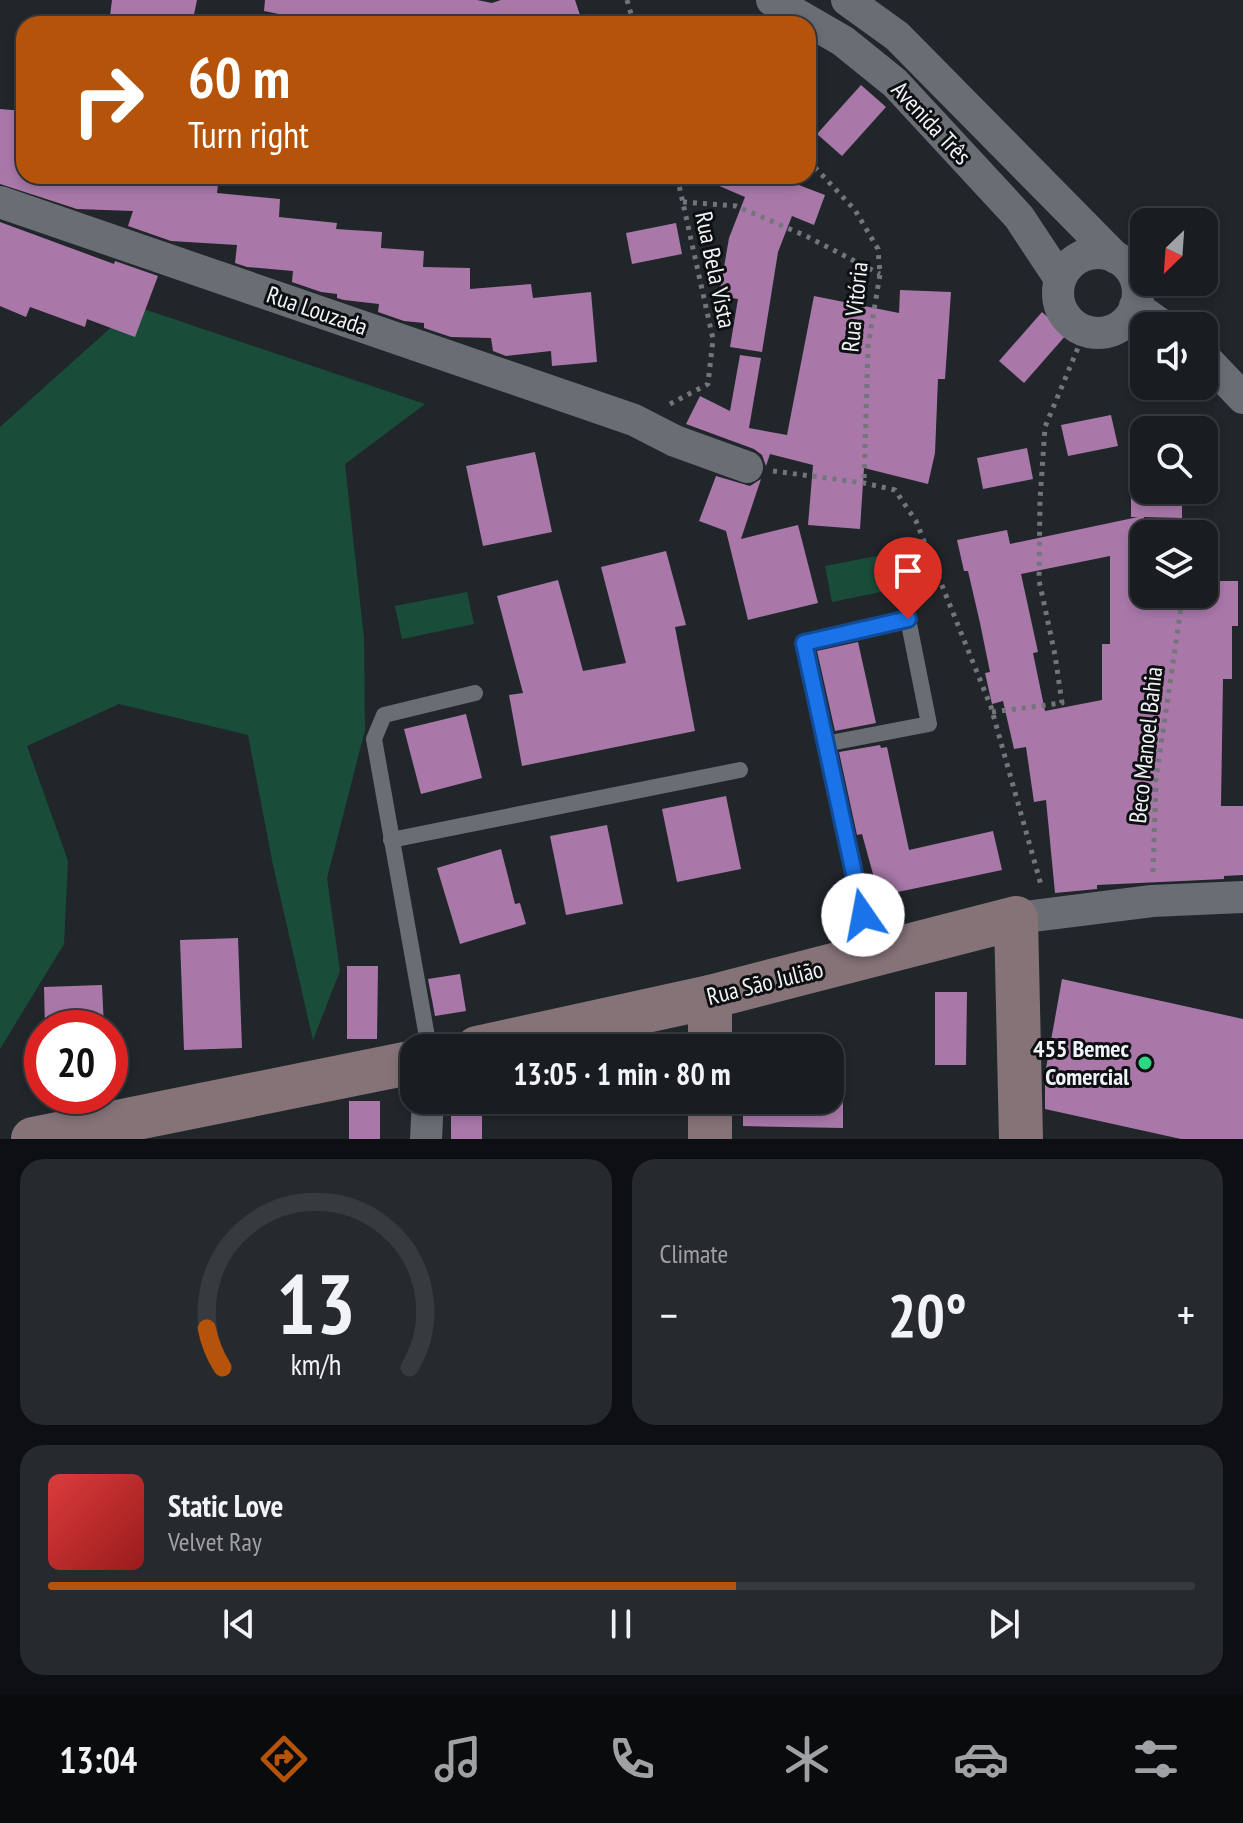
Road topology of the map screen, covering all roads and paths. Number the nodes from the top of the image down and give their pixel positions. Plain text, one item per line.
1 (772, 0) edge
2 (847, 0) edge
3 (800, 16) edge
4 (816, 25) edge
5 (816, 169) edge
6 (679, 184) edge
7 (0, 202) edge
8 (683, 202) junction
9 (1116, 258) junction
10 (880, 274) junction
11 (1060, 279) junction
12 (1135, 306) junction
13 (1143, 312) edge
14 (1085, 331) junction
15 (1218, 372) edge
16 (1243, 398) edge
17 (634, 420) junction
18 (747, 467) joint
19 (864, 483) junction
20 (1181, 608) edge
21 (475, 693) dead end
22 (992, 712) junction
23 (825, 744) junction
24 (740, 770) dead end
25 (391, 840) junction
26 (1243, 897) edge
27 (1152, 901) junction
28 (1033, 915) junction
29 (872, 956) junction
30 (710, 997) junction
31 (426, 1034) edge
32 (541, 1034) edge
33 (710, 1034) edge
34 (400, 1065) edge
35 (427, 1114) edge
36 (710, 1114) edge
37 (33, 1139) edge
38 (426, 1139) edge
39 (710, 1139) edge
40 (1021, 1139) edge

1 - 3 street, Avenida Três
2 - 9 street, Avenida Três
4 - 11 street, Avenida Três
5 - 10 path, Rua Vitória
6 - 8 path, Rua Bela Vista
7 - 17 street, Rua Louzada
8 - 10 path
8 - 17 path, Rua Bela Vista
9 - 11 street
9 - 12 street, Avenida Três
10 - 19 path, Rua Vitória
11 - 14 street, Avenida Três
12 - 13 street
12 - 14 street
14 - 22 path
15 - 16 street
17 - 18 street, Rua Louzada
18 - 19 path
19 - 22 path
20 - 27 path, Beco Manoel Bahia
21 - 25 lane
22 - 28 path
23 - 23 lane
23 - 29 lane
24 - 25 lane
25 - 31 lane
26 - 27 street, Rua São Julião
27 - 28 street, Rua São Julião
28 - 29 street, Rua São Julião
28 - 40 street
29 - 30 street, Rua São Julião
30 - 32 street, Rua São Julião
30 - 33 street
34 - 37 street
35 - 38 street
36 - 39 street

